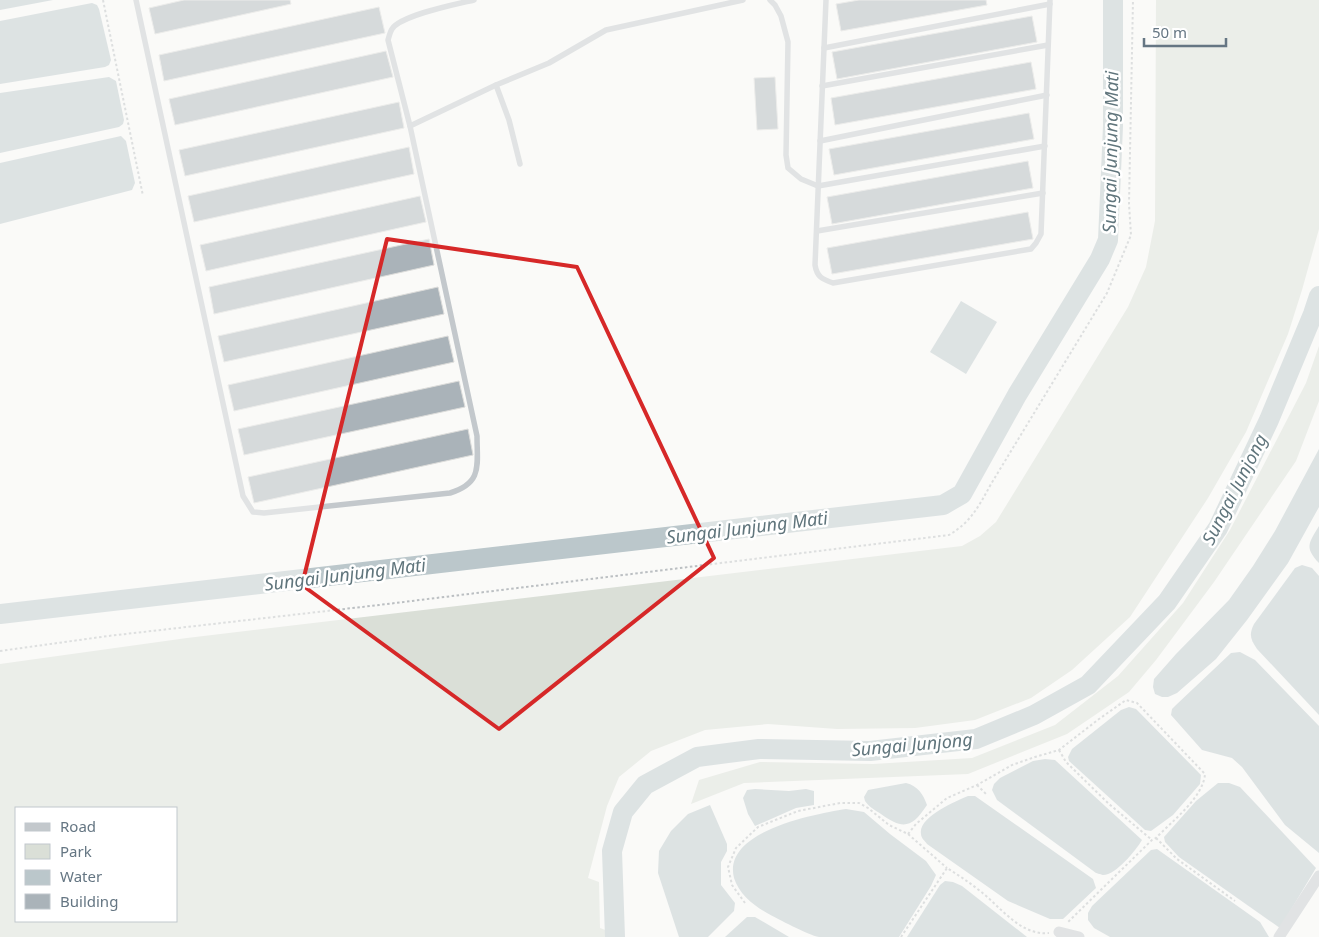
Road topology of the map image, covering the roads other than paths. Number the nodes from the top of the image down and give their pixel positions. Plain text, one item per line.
1 (136, 0) edge
2 (474, 0) edge
3 (743, 0) edge
4 (770, 0) edge
5 (826, 0) edge
6 (1050, 2) edge
7 (1048, 45) junction
8 (824, 48) junction
9 (496, 85) junction
10 (822, 86) junction
11 (1047, 95) junction
12 (410, 126) junction
13 (820, 141) junction
14 (1045, 146) junction
15 (520, 164) dead end
16 (818, 186) junction
17 (1043, 193) junction
18 (817, 231) junction
19 (1319, 876) edge
20 (1059, 932) road end
21 (1079, 937) edge
22 (1279, 937) edge

1 - 12 lane
2 - 12 lane
3 - 9 lane
4 - 16 lane
5 - 8 lane
6 - 7 lane
6 - 8 lane
7 - 10 lane
7 - 11 lane
8 - 10 lane
9 - 12 lane
9 - 15 lane
10 - 13 lane
11 - 13 lane
11 - 14 lane
13 - 16 lane
14 - 16 lane
14 - 17 lane
16 - 18 lane
17 - 18 lane
17 - 18 lane
19 - 22 street
20 - 21 street

